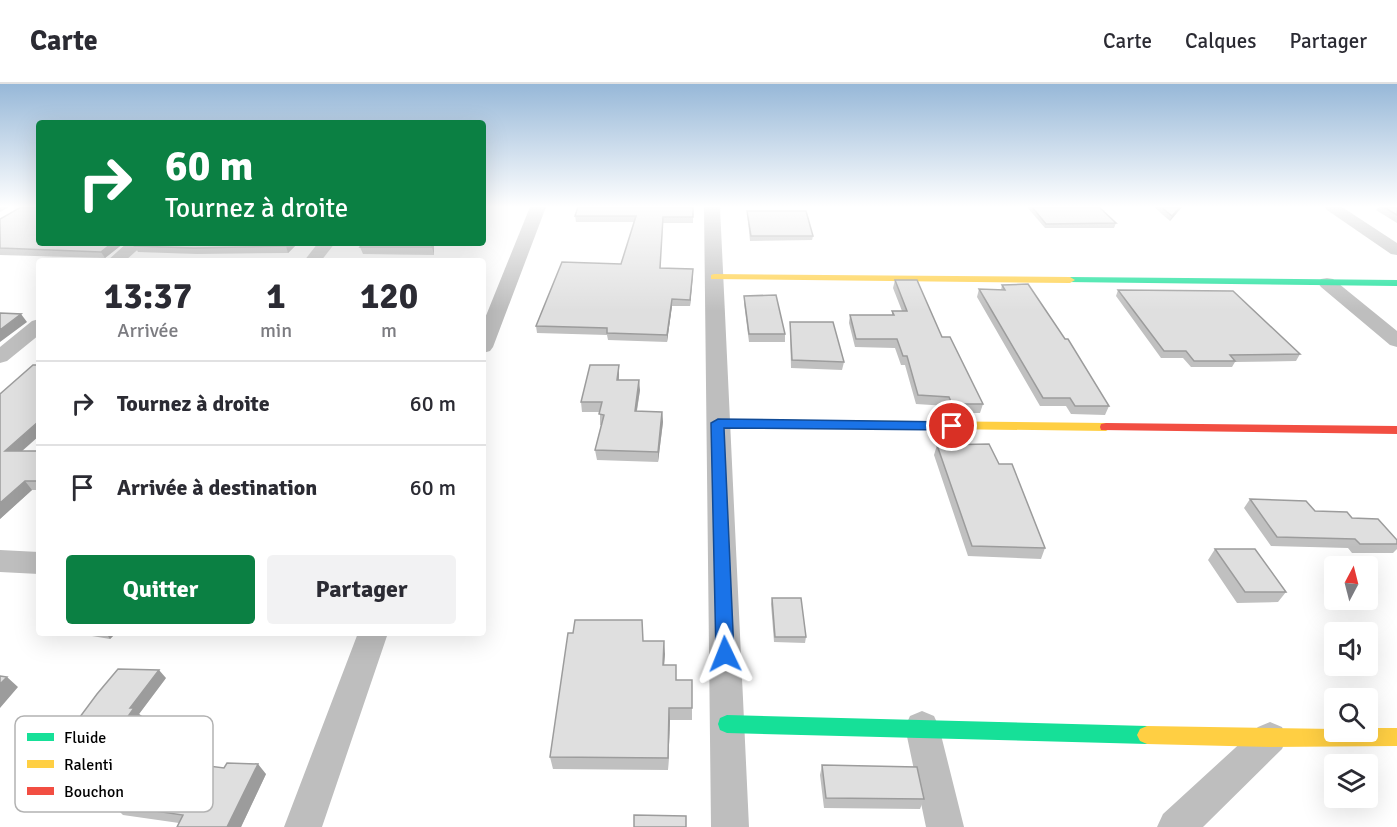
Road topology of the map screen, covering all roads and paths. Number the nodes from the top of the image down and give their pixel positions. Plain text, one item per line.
1 (524, 242) edge
2 (713, 242) edge
3 (1384, 242) edge
4 (133, 246) edge
5 (324, 246) edge
6 (1397, 250) edge
7 (119, 258) edge
8 (314, 258) edge
9 (714, 277) junction
10 (1327, 283) junction
11 (1397, 284) edge
12 (36, 327) edge
13 (486, 339) edge
14 (1397, 341) edge
15 (0, 357) edge
16 (718, 423) junction
17 (1397, 430) edge
18 (0, 561) edge
19 (36, 564) edge
20 (372, 636) edge
21 (727, 724) junction
22 (922, 727) junction
23 (1397, 736) edge
24 (1270, 738) junction
25 (303, 827) edge
26 (730, 827) edge
27 (945, 827) edge
28 (1176, 827) edge

1 - 13 street
2 - 9 street
3 - 6 street
4 - 7 street
5 - 8 street
9 - 10 street
9 - 16 street
10 - 11 street
10 - 14 street
12 - 15 street
16 - 17 street
16 - 21 street
18 - 19 street
20 - 25 street
21 - 22 street
21 - 26 street
22 - 24 street
22 - 27 street
23 - 24 street
24 - 28 street

